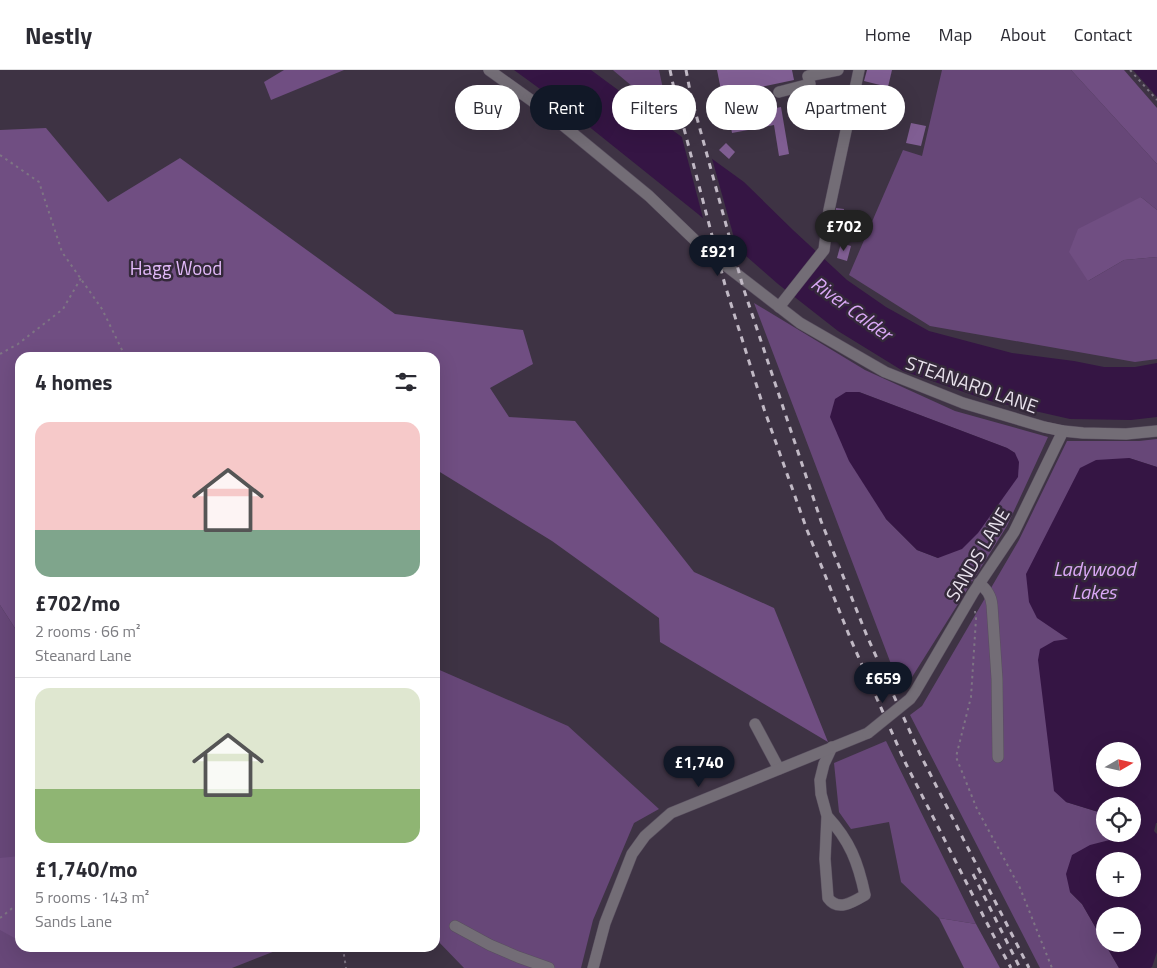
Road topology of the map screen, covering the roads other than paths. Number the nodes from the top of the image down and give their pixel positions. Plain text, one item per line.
1 (489, 70) edge
2 (838, 70) edge
3 (859, 70) edge
4 (824, 71) edge
5 (780, 92) dead end
6 (781, 304) junction
7 (1063, 431) junction
8 (1157, 432) edge
9 (979, 583) junction
10 (755, 724) dead end
11 (832, 747) junction
12 (998, 757) dead end
13 (779, 768) junction
14 (827, 816) junction
15 (455, 926) dead end
16 (549, 968) edge
17 (593, 968) edge

1 - 6 street, STEANARD LANE
2 - 4 street
3 - 6 street
4 - 5 street
6 - 7 street, STEANARD LANE
7 - 8 street, STEANARD LANE
7 - 9 street, SANDS LANE
9 - 11 street, SANDS LANE, bridge
9 - 12 street
10 - 13 street
11 - 13 street
11 - 14 street
13 - 17 street
14 - 14 street
15 - 16 street

